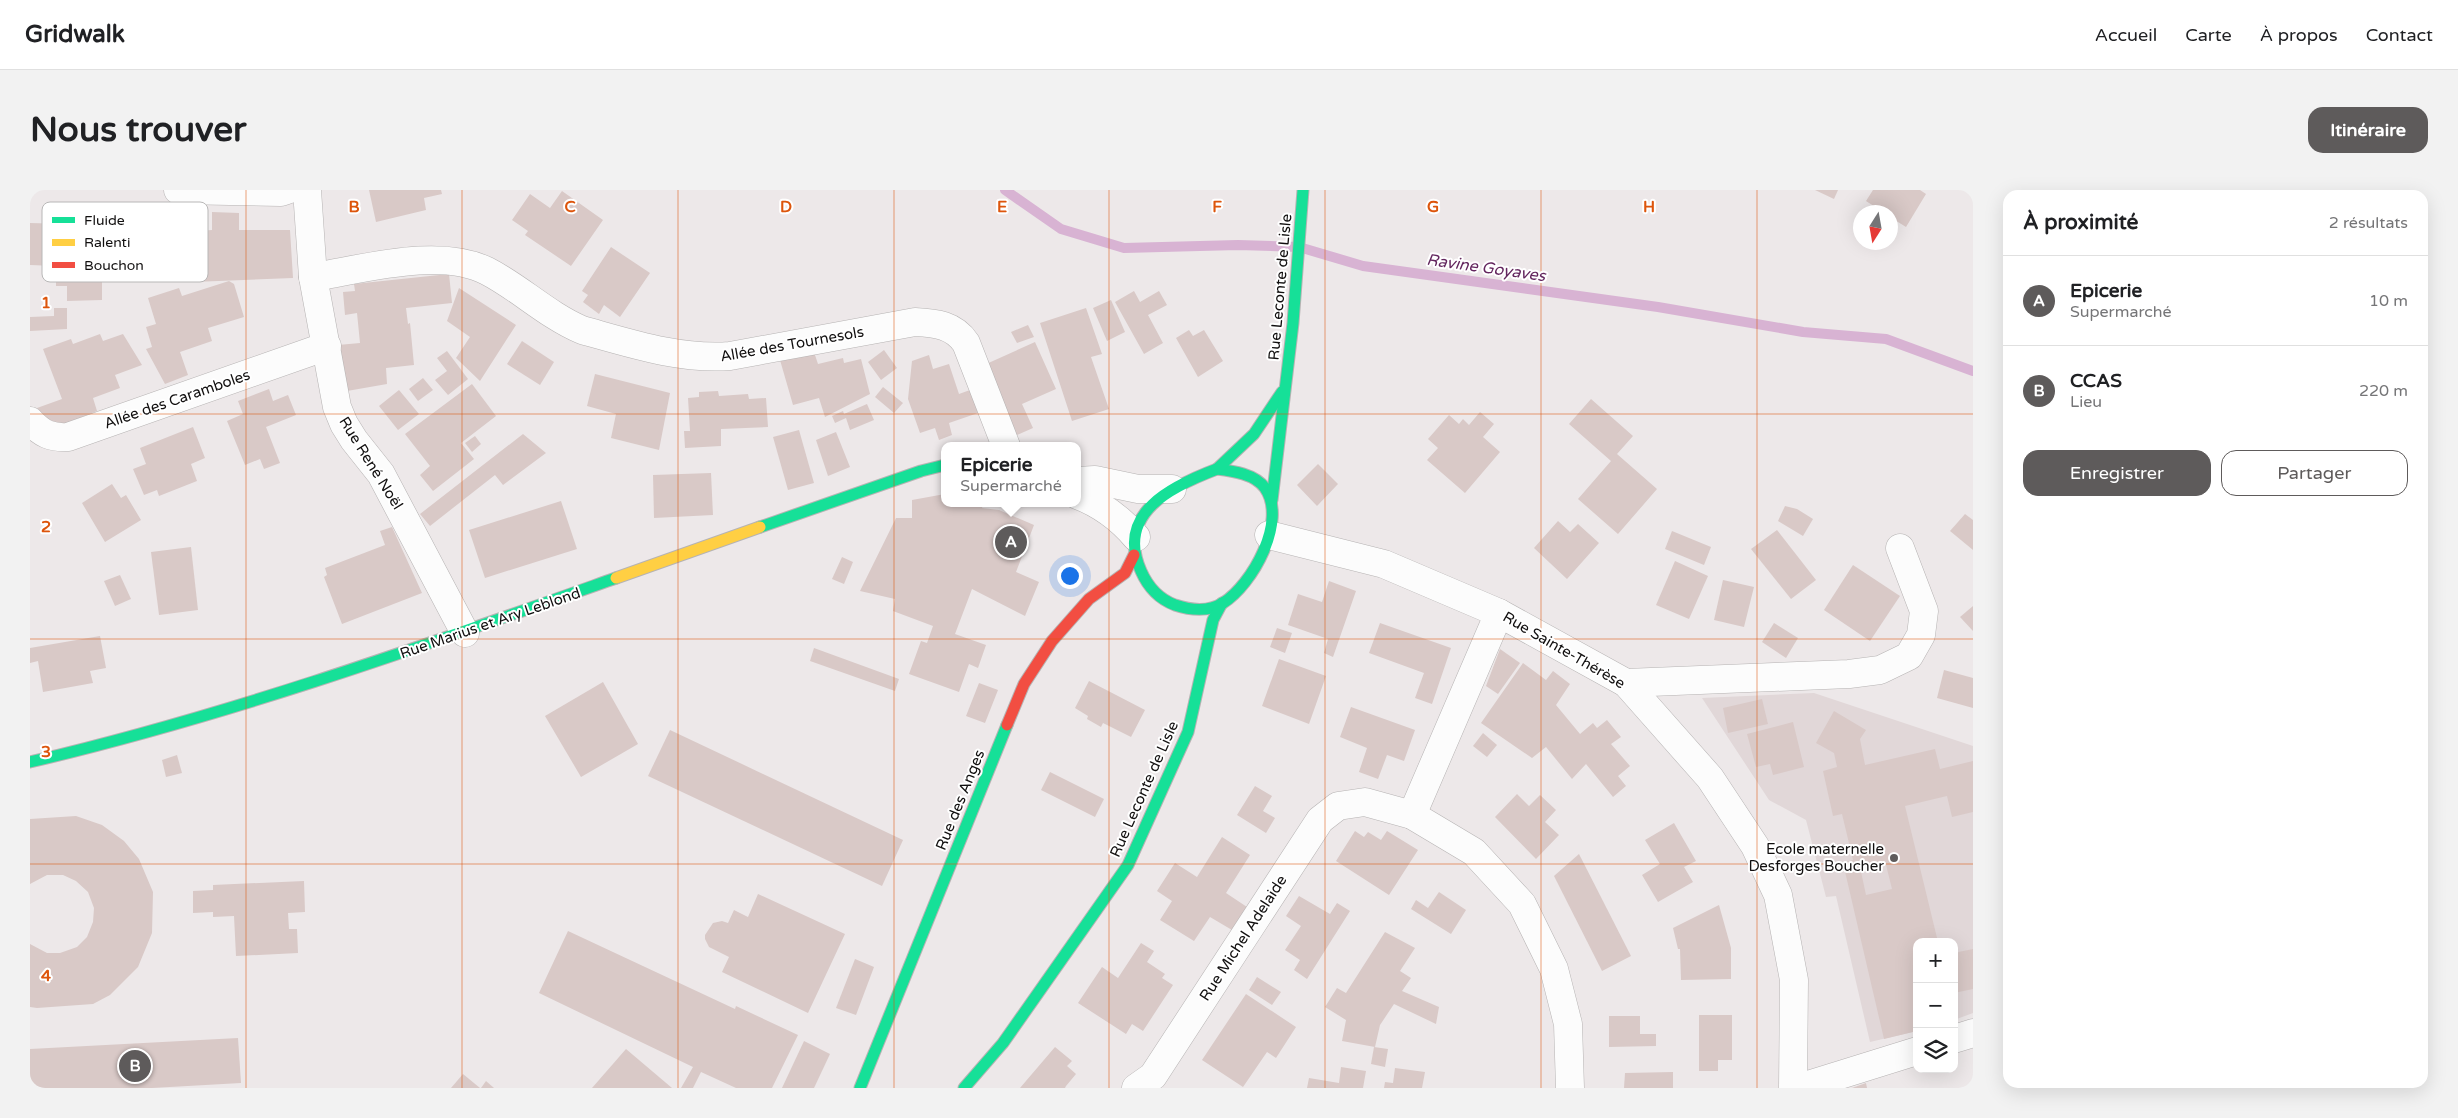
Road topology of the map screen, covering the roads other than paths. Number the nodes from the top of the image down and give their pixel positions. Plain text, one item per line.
1 (178, 190) edge
2 (288, 190) edge
3 (306, 190) edge
4 (1304, 190) edge
5 (313, 277) junction
6 (327, 346) junction
7 (1285, 386) junction
8 (30, 421) edge
9 (1004, 442) edge
10 (941, 466) edge
11 (1217, 469) junction
12 (1081, 481) edge
13 (1172, 489) junction
14 (1081, 497) edge
15 (1272, 500) junction
16 (1269, 535) junction
17 (1135, 546) junction
18 (1900, 548) dead end
19 (1222, 603) junction
20 (1499, 613) junction
21 (465, 633) junction
22 (1626, 683) junction
23 (30, 762) edge
24 (1412, 815) junction
25 (1973, 1033) edge
26 (1958, 1038) edge
27 (1913, 1052) edge
28 (1151, 1084) edge
29 (860, 1088) edge
30 (964, 1088) edge
31 (1570, 1088) edge
32 (1793, 1088) edge
33 (1798, 1088) edge

1 - 2 street
3 - 5 street, Rue René Noël
4 - 7 street, Rue Leconte de Lisle
5 - 6 street, Rue René Noël
5 - 9 street, Allée des Tournesols
6 - 8 street, Allée des Caramboles
6 - 21 street, Rue René Noël
7 - 11 street, Rue Leconte de Lisle
7 - 15 street, Rue Leconte de Lisle
10 - 21 street, Rue Marius et Ary Leblond
11 - 13 street
11 - 15 street
12 - 13 street
13 - 17 street
14 - 17 street
15 - 16 street
16 - 19 street
16 - 20 street, Rue Sainte-Thérèse
17 - 19 street
17 - 29 street, Rue des Anges
18 - 22 street
19 - 30 street, Rue Leconte de Lisle
20 - 22 street, Rue Sainte-Thérèse
20 - 24 street
21 - 23 street, Rue Marius et Ary Leblond
22 - 32 street, Rue Sainte-Thérèse
24 - 28 street, Rue Michel Adelaide
24 - 31 street
25 - 26 street
27 - 33 street

